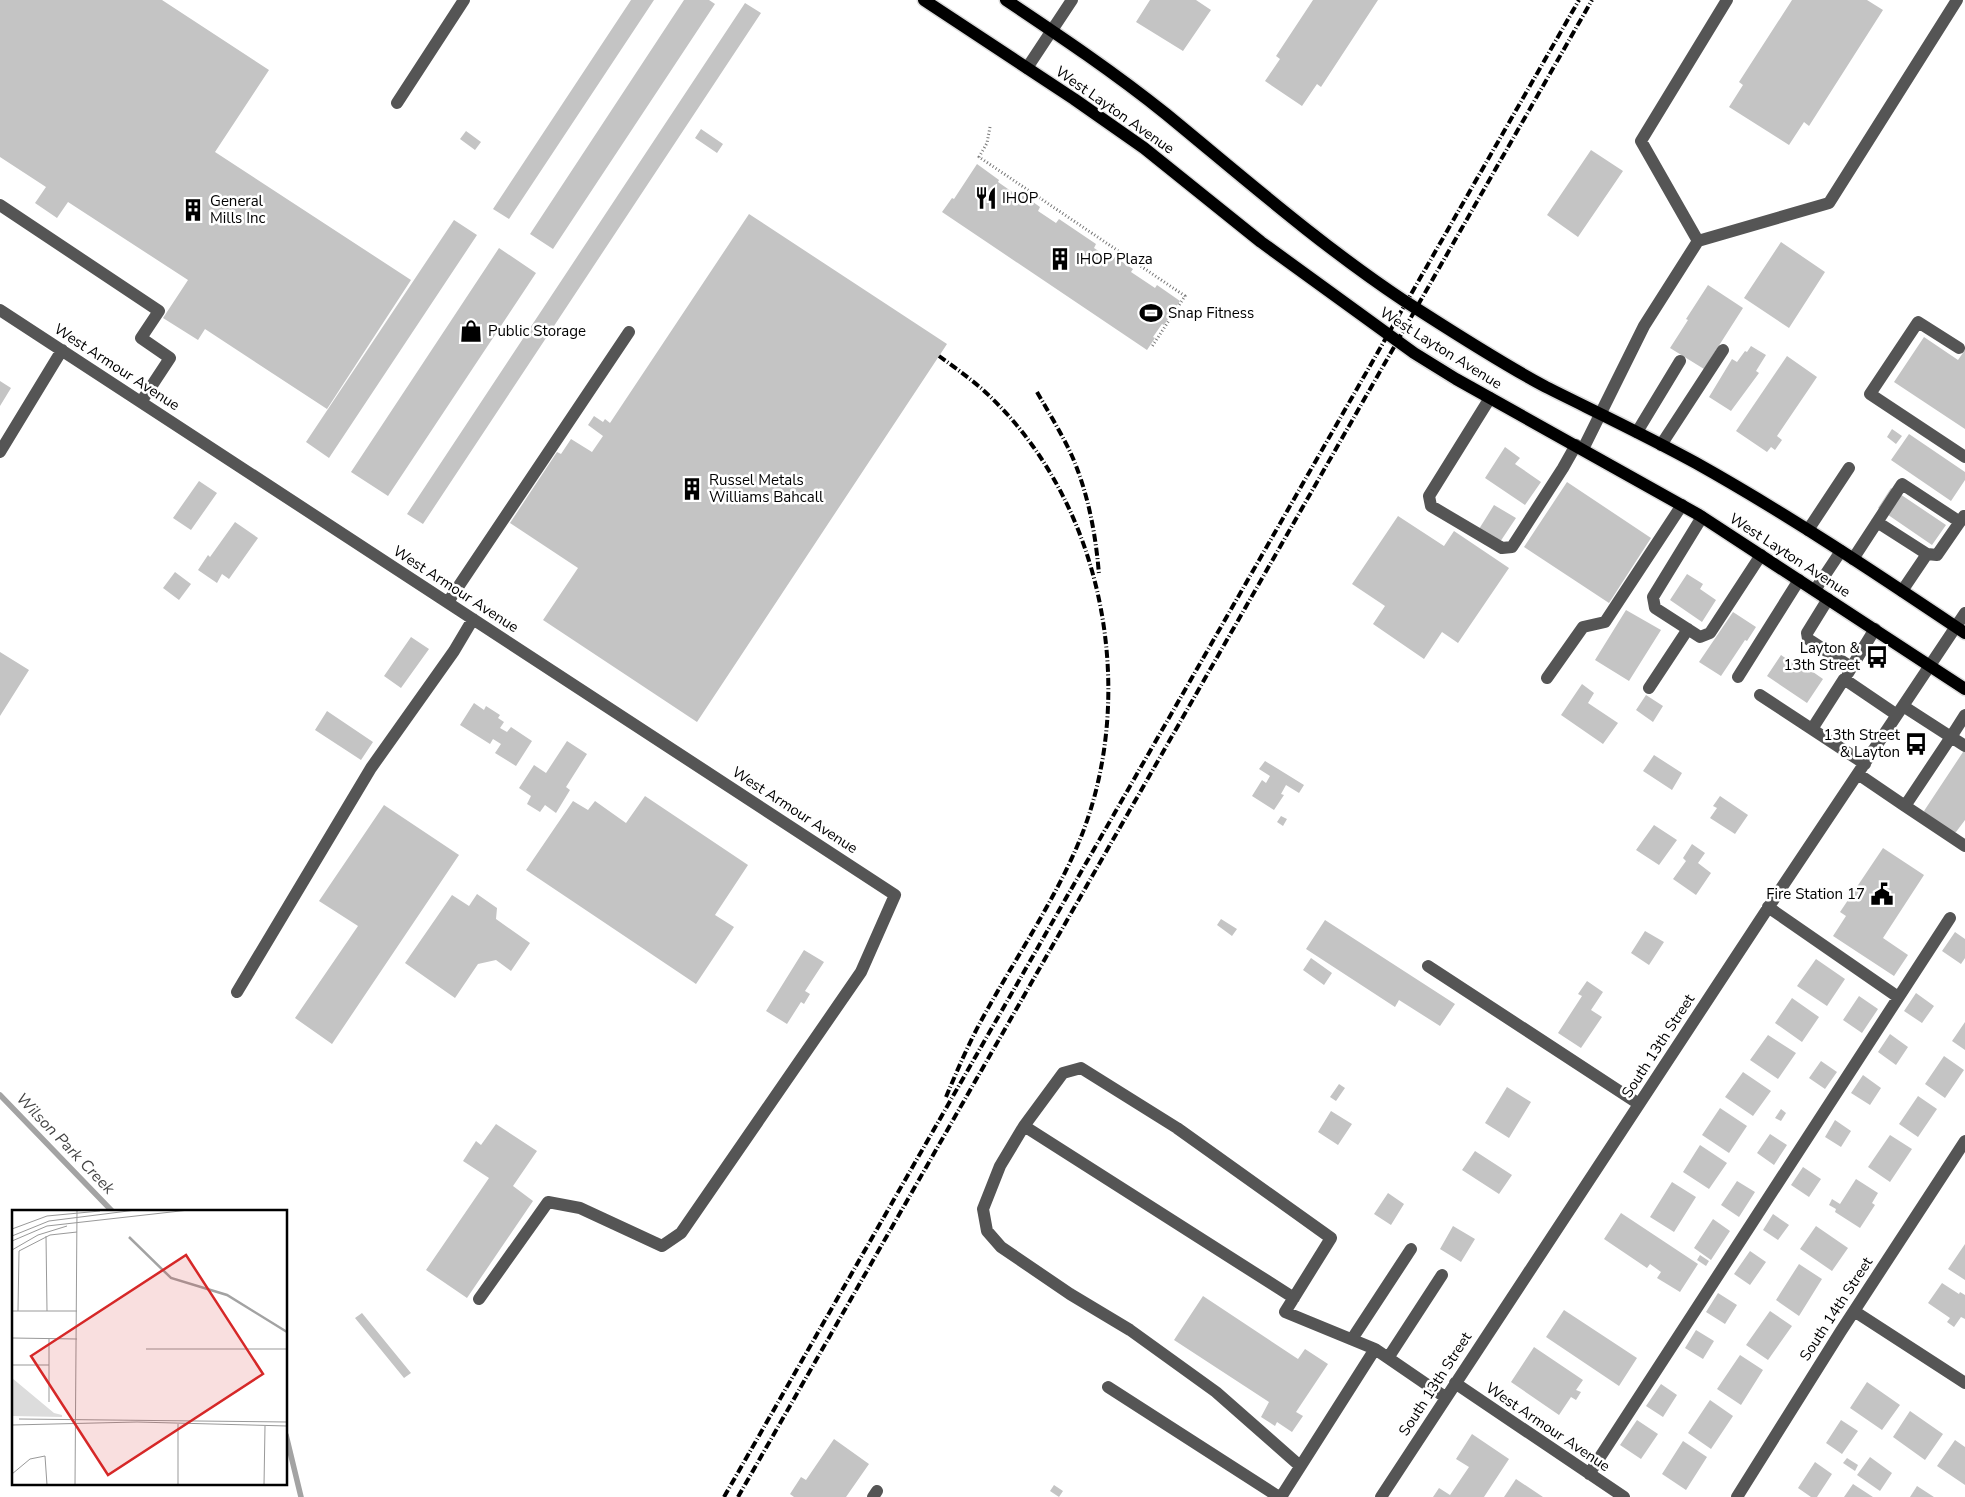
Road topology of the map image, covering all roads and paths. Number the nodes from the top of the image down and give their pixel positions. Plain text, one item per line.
1 (464, 0) edge
2 (924, 0) edge
3 (1006, 0) edge
4 (1072, 0) edge
5 (1727, 0) edge
6 (1958, 0) edge
7 (1052, 30) junction
8 (1027, 68) junction
9 (397, 104) dead end
10 (990, 127) dead end
11 (0, 205) edge
12 (1698, 241) junction
13 (0, 310) edge
14 (629, 332) dead end
15 (1151, 348) dead end
16 (1959, 348) dead end
17 (62, 350) junction
18 (1723, 350) dead end
19 (1680, 361) dead end
20 (1490, 398) junction
21 (141, 402) junction
22 (1601, 414) junction
23 (1637, 432) junction
24 (1660, 445) junction
25 (1579, 448) junction
26 (0, 452) edge
27 (1965, 457) edge
28 (1849, 468) dead end
29 (1682, 505) junction
30 (1702, 517) junction
31 (1962, 519) edge
32 (1877, 522) junction
33 (1808, 530) junction
34 (1841, 550) junction
35 (1927, 554) junction
36 (1761, 555) junction
37 (1853, 559) junction
38 (1799, 580) junction
39 (1815, 590) junction
40 (1902, 591) junction
41 (1828, 599) junction
42 (448, 602) junction
43 (1965, 613) edge
44 (473, 619) junction
45 (1688, 629) junction
46 (1875, 630) junction
47 (1960, 630) edge
48 (1930, 665) junction
49 (1851, 667) junction
50 (1738, 677) dead end
51 (1547, 678) dead end
52 (1844, 679) junction
53 (1649, 688) dead end
54 (1965, 689) edge
55 (1760, 695) dead end
56 (1900, 710) junction
57 (1965, 715) edge
58 (1812, 729) junction
59 (1951, 737) junction
60 (1965, 746) edge
61 (1861, 769) junction
62 (1905, 806) junction
63 (1965, 846) edge
64 (1768, 907) junction
65 (1950, 918) dead end
66 (1428, 966) dead end
67 (237, 992) dead end
68 (1898, 997) junction
69 (1639, 1104) junction
70 (1024, 1126) junction
71 (1965, 1140) edge
72 (1411, 1249) dead end
73 (1442, 1275) dead end
74 (1294, 1298) junction
75 (479, 1299) dead end
76 (1854, 1311) junction
77 (1352, 1340) junction
78 (1375, 1349) junction
79 (1388, 1358) junction
80 (1454, 1383) junction
81 (1965, 1384) edge
82 (1108, 1388) dead end
83 (1445, 1397) junction
84 (1300, 1466) junction
85 (1589, 1474) junction
86 (1280, 1497) edge
87 (1381, 1497) edge
88 (1624, 1497) edge
89 (1737, 1497) edge

1 - 9 street
2 - 8 main road, West Layton Avenue
3 - 7 main road, West Layton Avenue
4 - 7 street
5 - 12 street
6 - 12 street
7 - 8 street
7 - 22 main road, West Layton Avenue
8 - 20 main road, West Layton Avenue
10 - 15 path
11 - 21 street
12 - 22 street
13 - 17 street, West Armour Avenue
14 - 42 street
16 - 27 street
17 - 21 street, West Armour Avenue
17 - 26 street
18 - 24 street
19 - 23 street
20 - 25 main road, West Layton Avenue
20 - 25 street
21 - 42 street, West Armour Avenue
22 - 23 main road, West Layton Avenue
22 - 25 street
23 - 24 main road, West Layton Avenue
24 - 33 main road, West Layton Avenue
25 - 29 main road, West Layton Avenue
28 - 33 street
29 - 30 main road, West Layton Avenue
29 - 51 street
30 - 36 main road, West Layton Avenue
30 - 45 street
31 - 32 street
31 - 35 street
32 - 35 street
32 - 37 street
33 - 34 main road, West Layton Avenue
34 - 37 main road, West Layton Avenue
34 - 39 street
35 - 40 street
36 - 38 main road, West Layton Avenue
36 - 45 street
37 - 40 main road, West Layton Avenue
38 - 39 main road, West Layton Avenue
38 - 50 street
39 - 41 main road, West Layton Avenue
40 - 47 main road, West Layton Avenue
41 - 46 main road, West Layton Avenue
41 - 49 street
42 - 44 street, West Armour Avenue
43 - 47 street, South 13th Street
44 - 67 street
44 - 75 street, West Armour Avenue
45 - 53 street
46 - 48 main road, West Layton Avenue
46 - 49 street
47 - 48 street, South 13th Street
48 - 54 main road, West Layton Avenue
48 - 56 street, South 13th Street
49 - 52 street
52 - 56 street
52 - 58 street
55 - 58 street
56 - 59 street
56 - 61 street, South 13th Street
57 - 59 street
58 - 61 street
59 - 60 street
59 - 62 street
61 - 62 street
61 - 64 street, South 13th Street
62 - 63 street
64 - 68 street
64 - 69 street, South 13th Street
65 - 68 street
66 - 69 street
68 - 85 street
69 - 80 street, South 13th Street
70 - 74 street
70 - 74 street
70 - 84 street
71 - 76 street, South 14th Street
72 - 77 street
73 - 79 street
74 - 77 street
76 - 81 street
76 - 89 street, South 14th Street
77 - 78 street
78 - 79 street
78 - 84 street
79 - 83 street
80 - 83 street, South 13th Street
80 - 85 street, West Armour Avenue
82 - 86 street
83 - 87 street, South 13th Street
84 - 86 street
85 - 88 street, West Armour Avenue

